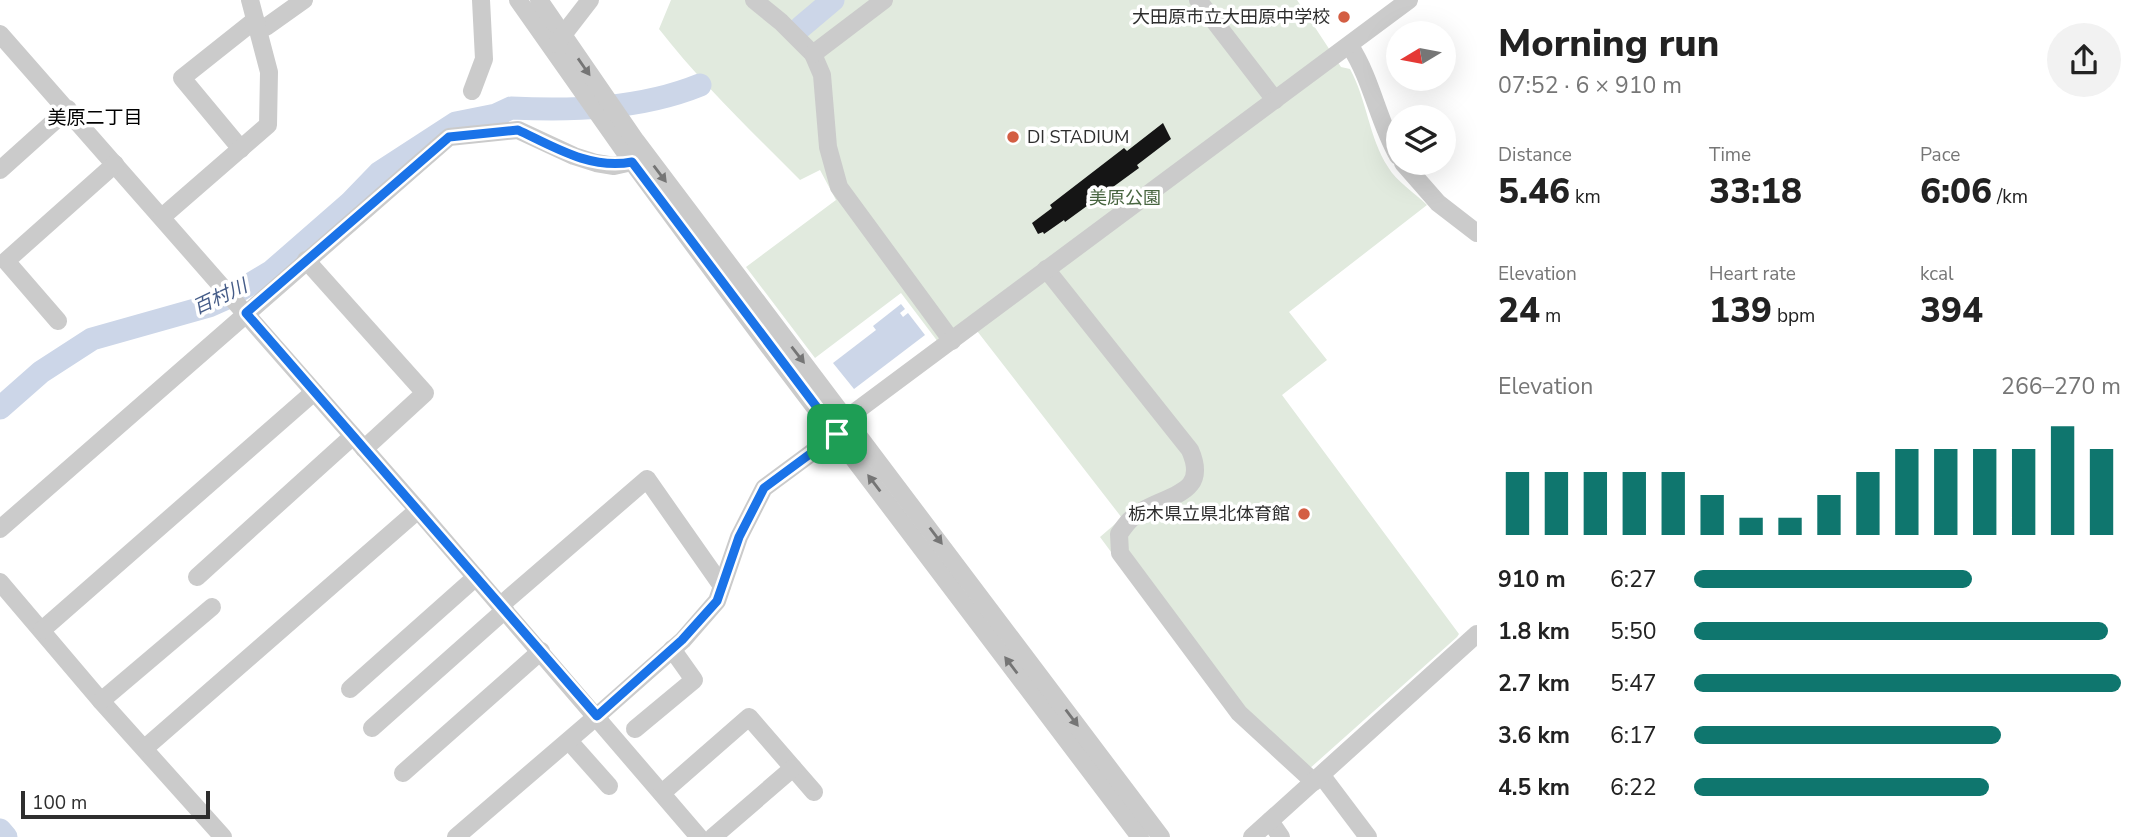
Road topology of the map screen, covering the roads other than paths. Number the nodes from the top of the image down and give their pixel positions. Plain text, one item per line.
1 (250, 0) edge
2 (481, 0) edge
3 (518, 0) edge
4 (539, 0) edge
5 (590, 0) edge
6 (884, 0) edge
7 (1198, 0) edge
8 (1409, 0) edge
9 (756, 1) edge
10 (299, 2) edge
11 (261, 24) junction
12 (0, 34) edge
13 (557, 43) junction
14 (1350, 47) junction
15 (813, 54) junction
16 (472, 91) dead end
17 (1275, 100) junction
18 (68, 109) junction
19 (612, 121) junction
20 (1386, 135) edge
21 (242, 149) junction
22 (632, 162) junction
23 (116, 164) junction
24 (0, 170) edge
25 (1414, 175) edge
26 (162, 217) junction
27 (1477, 233) edge
28 (306, 260) junction
29 (1046, 269) junction
30 (242, 309) junction
31 (58, 321) dead end
32 (952, 341) junction
33 (314, 392) junction
34 (847, 418) junction
35 (837, 434) junction
36 (359, 442) junction
37 (418, 510) junction
38 (0, 529) edge
39 (197, 577) dead end
40 (476, 577) junction
41 (0, 582) edge
42 (722, 586) junction
43 (212, 607) dead end
44 (503, 608) junction
45 (42, 631) junction
46 (1477, 634) edge
47 (672, 649) junction
48 (541, 651) junction
49 (350, 689) dead end
50 (101, 701) junction
51 (597, 716) junction
52 (372, 728) dead end
53 (635, 729) dead end
54 (569, 741) junction
55 (145, 748) junction
56 (793, 768) junction
57 (403, 773) dead end
58 (1318, 779) junction
59 (609, 786) dead end
60 (814, 792) dead end
61 (662, 793) junction
62 (1270, 821) junction
63 (461, 836) edge
64 (223, 837) edge
65 (699, 837) edge
66 (713, 837) edge
67 (1140, 837) edge
68 (1161, 837) edge
69 (1252, 837) edge
70 (1281, 837) edge
71 (1368, 837) edge

1 - 11 street
2 - 16 street
3 - 13 street
4 - 13 street
5 - 13 street
6 - 15 street
7 - 17 street
8 - 14 street
9 - 15 street
10 - 11 street
11 - 21 street
11 - 21 street
12 - 18 street
13 - 19 street
14 - 17 street
14 - 20 street
15 - 32 street
17 - 29 street
18 - 23 street
18 - 24 street
19 - 22 street
19 -> 34 street
21 - 26 street
22 - 28 street
22 - 35 street
23 - 26 street
23 - 31 street
25 - 27 street
26 - 30 street
28 - 30 street
28 - 36 street
29 - 32 street
29 - 58 street
30 - 33 street
30 - 38 street
32 - 34 street
33 - 36 street
33 - 45 street
34 - 35 street
34 -> 68 street
35 - 42 street
67 -> 35 street
36 - 37 street
36 - 39 street
37 - 40 street
37 - 55 street
40 - 44 street
40 - 49 street
41 - 45 street
42 - 44 street
42 - 47 street
43 - 50 street
44 - 48 street
44 - 52 street
45 - 50 street
46 - 58 street
47 - 51 street
47 - 53 street
48 - 51 street
48 - 57 street
50 - 55 street
51 - 54 street
51 - 61 street
54 - 59 street
54 - 63 street
55 - 64 street
56 - 60 street
56 - 61 street
56 - 66 street
58 - 62 street
58 - 71 street
61 - 65 street
62 - 69 street
62 - 70 street

